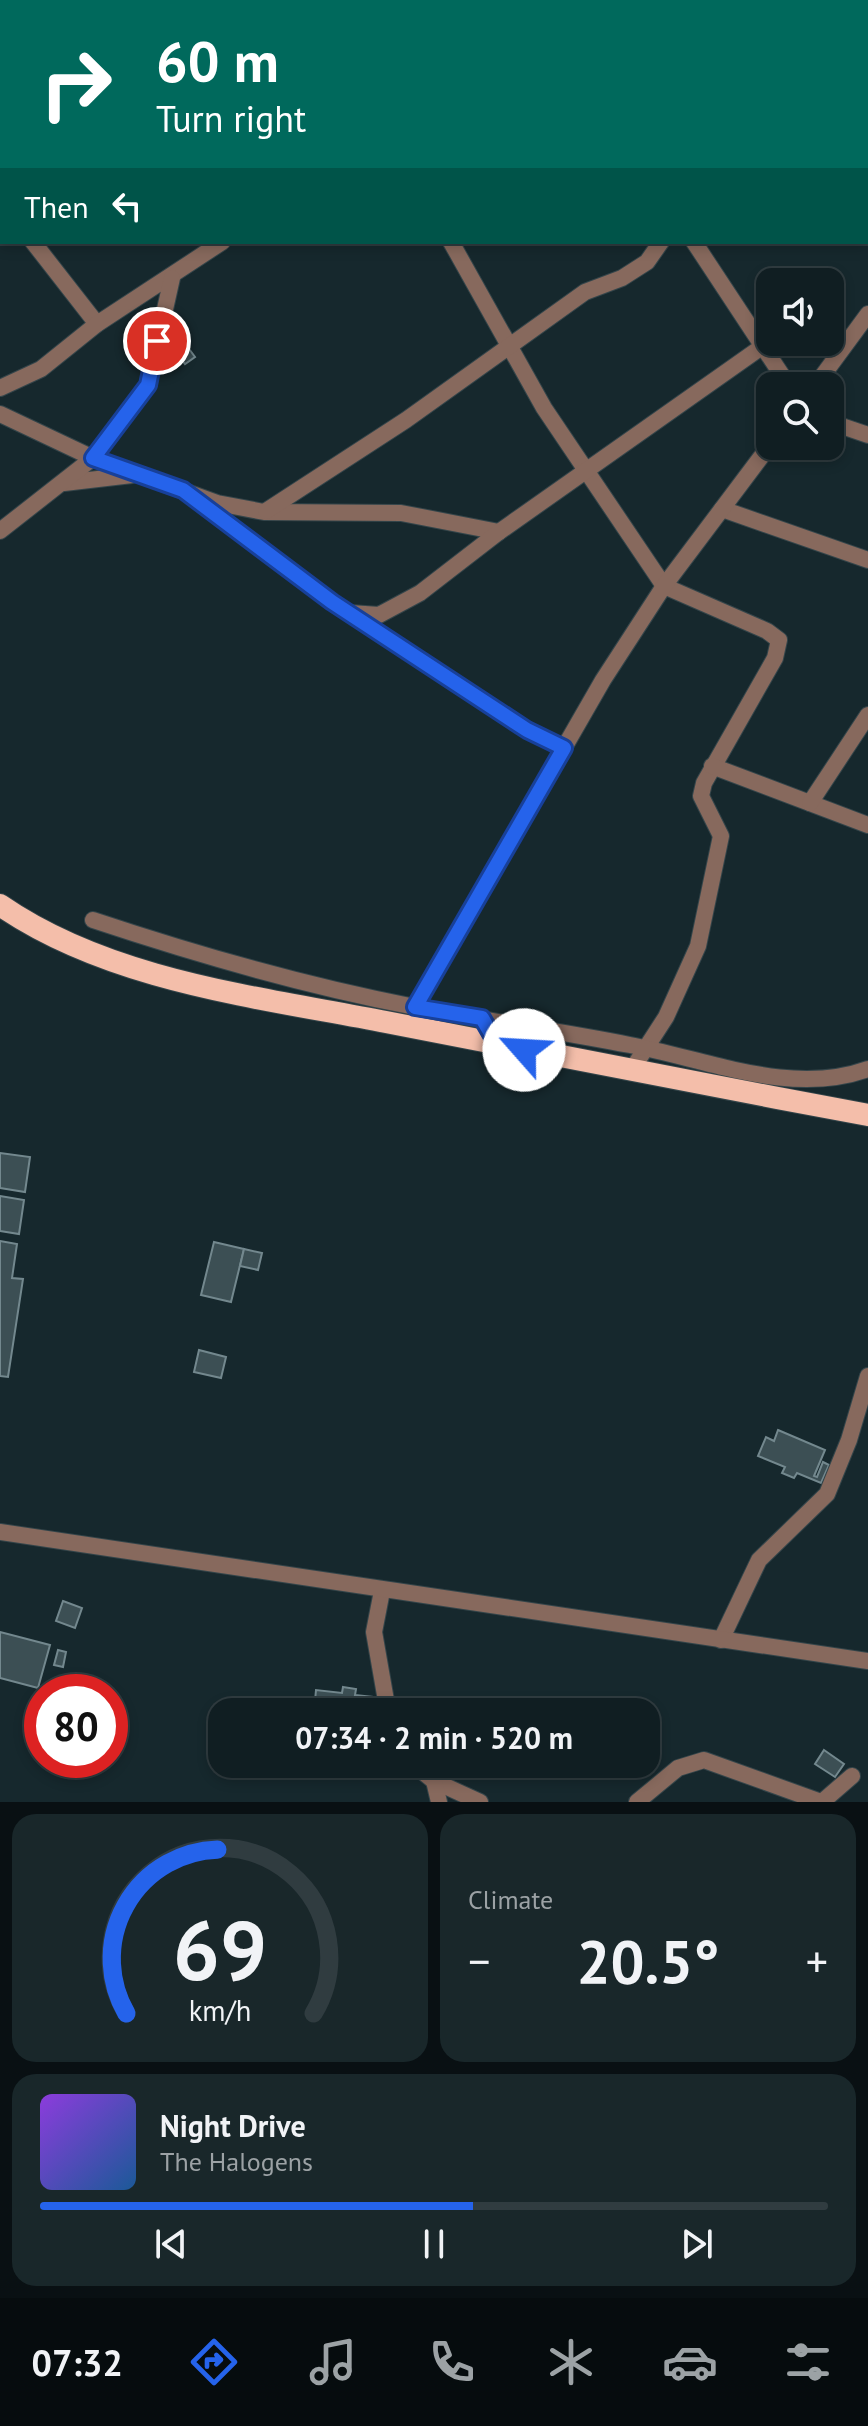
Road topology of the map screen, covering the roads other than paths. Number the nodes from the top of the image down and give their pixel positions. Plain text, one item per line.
1 (35, 244) edge
2 (219, 244) edge
3 (452, 244) edge
4 (660, 244) edge
5 (695, 244) edge
6 (172, 278) junction
7 (868, 314) edge
8 (97, 324) junction
9 (756, 335) edge
10 (508, 345) junction
11 (756, 351) edge
12 (825, 372) edge
13 (0, 388) edge
14 (0, 414) edge
15 (844, 427) edge
16 (868, 435) edge
17 (93, 458) junction
18 (759, 460) edge
19 (586, 470) junction
20 (142, 475) junction
21 (63, 483) junction
22 (183, 490) junction
23 (722, 509) junction
24 (264, 512) junction
25 (0, 531) edge
26 (499, 532) junction
27 (868, 560) edge
28 (664, 586) junction
29 (350, 613) junction
30 (868, 715) edge
31 (564, 748) junction
32 (712, 766) junction
33 (810, 803) junction
34 (868, 825) edge
35 (0, 905) edge
36 (93, 920) dead end
37 (415, 1007) junction
38 (482, 1018) junction
39 (497, 1044) junction
40 (647, 1048) junction
41 (868, 1069) edge
42 (631, 1071) junction
43 (868, 1115) edge
44 (868, 1376) edge
45 (0, 1532) edge
46 (382, 1591) junction
47 (721, 1640) junction
48 (868, 1661) edge
49 (386, 1698) edge
50 (852, 1776) dead end
51 (430, 1778) edge
52 (434, 1781) junction
53 (439, 1802) edge
54 (480, 1802) edge
55 (637, 1802) edge
56 (822, 1802) edge

1 - 8 street
2 - 6 street
3 - 10 street
4 - 10 street
5 - 9 street
6 - 8 street
6 - 17 street
7 - 12 street
8 - 13 street
10 - 19 street
10 - 24 street
11 - 19 street
14 - 17 street
15 - 16 street
17 - 20 street
17 - 21 street
18 - 23 street
19 - 26 street
19 - 28 street
20 - 21 street
20 - 22 street
21 - 25 street
22 - 24 street
22 - 29 street
23 - 27 street
23 - 28 street
24 - 26 street
26 - 29 street
28 - 31 street
28 - 32 street
29 - 31 street
30 - 33 street
31 - 37 street
32 - 33 street
32 - 40 street
33 - 34 street
35 - 39 highway
36 - 37 street
37 - 38 street
38 - 39 street
38 - 40 street
39 - 42 highway
40 - 41 street
40 - 42 street
42 - 43 highway
44 - 47 street
45 - 46 street
46 - 47 street
46 - 49 street
47 - 48 street
50 - 56 street
51 - 52 street
52 - 53 street
52 - 54 street
55 - 56 street

